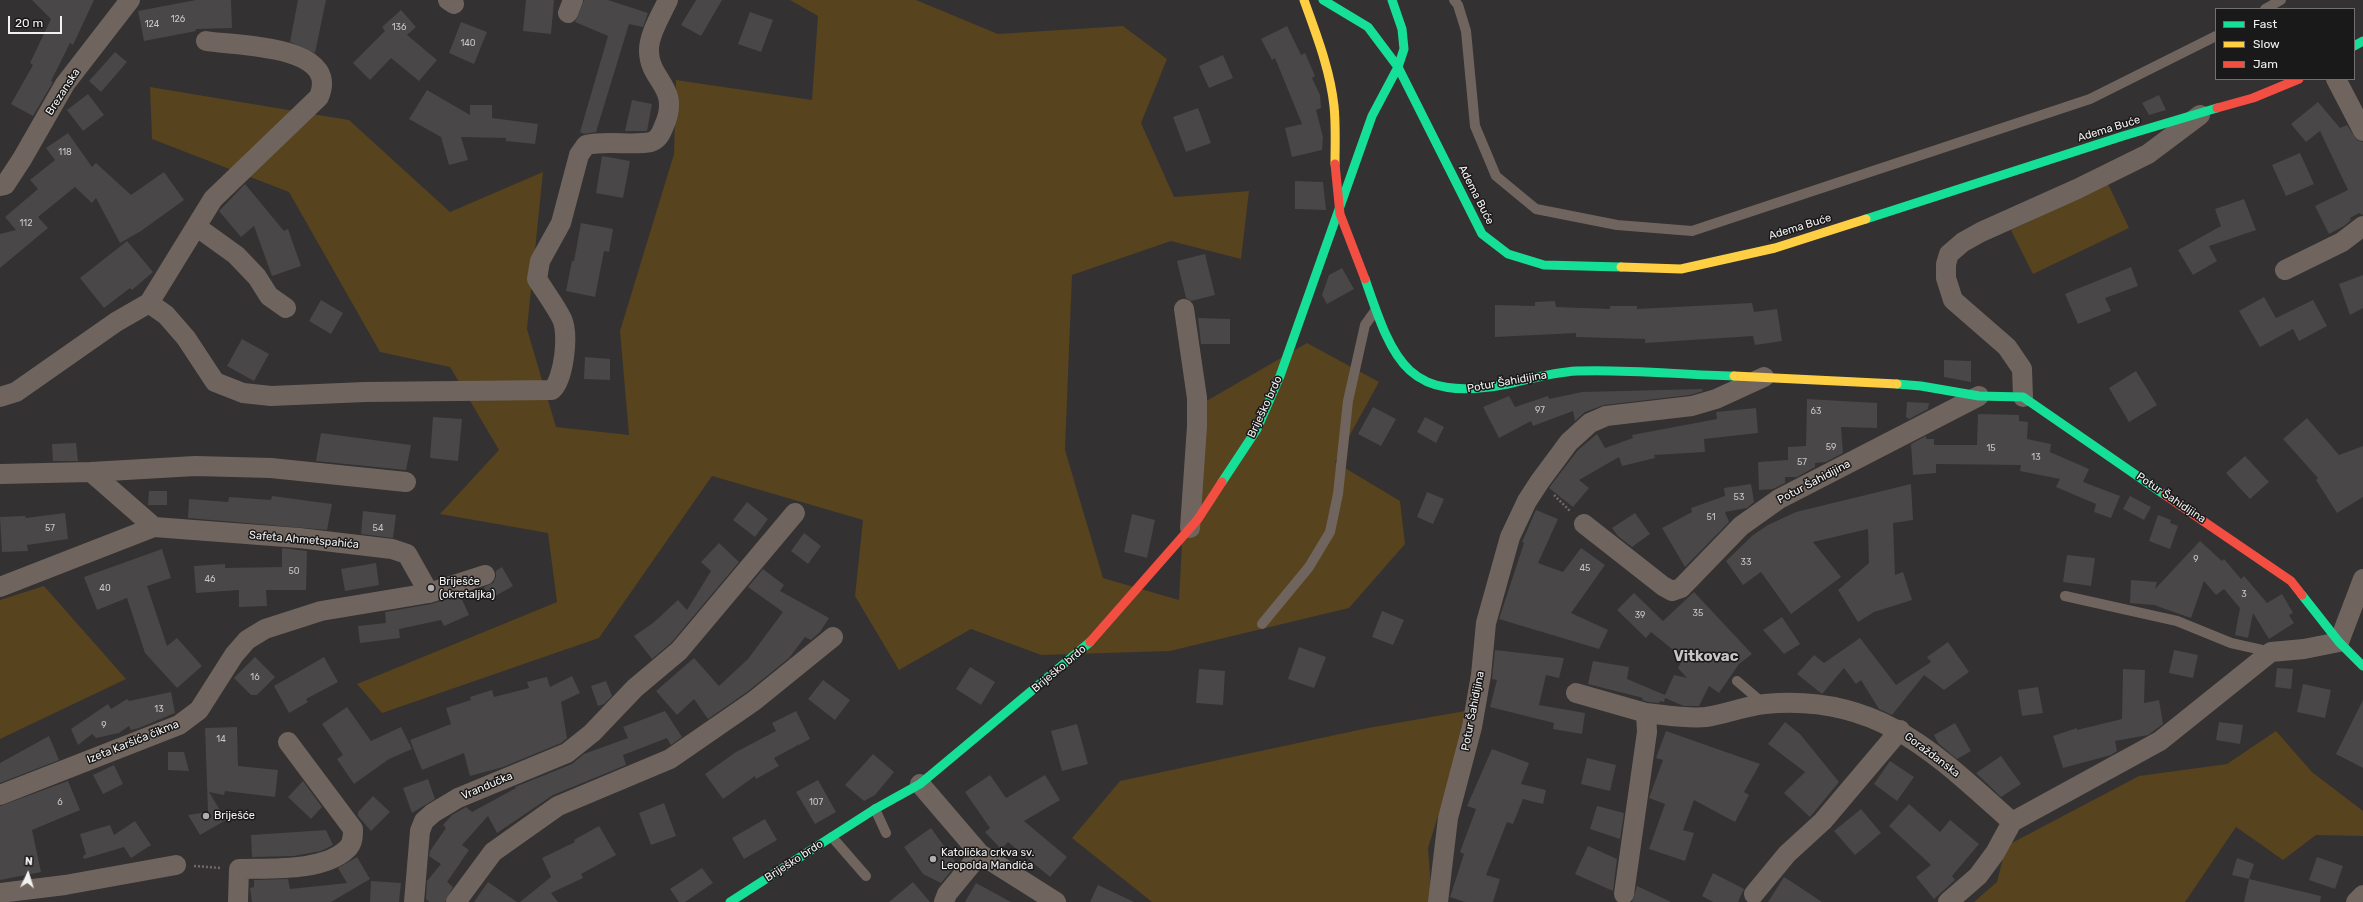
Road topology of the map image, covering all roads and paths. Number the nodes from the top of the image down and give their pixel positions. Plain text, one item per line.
1 (130, 0) edge
2 (668, 0) edge
3 (1304, 0) edge
4 (1322, 0) edge
5 (1392, 0) edge
6 (1454, 0) edge
7 (2281, 0) edge
8 (2267, 8) edge
9 (2215, 36) edge
10 (206, 41) dead end
11 (1398, 67) junction
12 (2297, 80) edge
13 (2337, 80) edge
14 (2202, 113) junction
15 (2363, 131) edge
16 (0, 186) edge
17 (1338, 208) junction
18 (2363, 226) edge
19 (197, 227) junction
20 (2285, 270) dead end
21 (149, 303) junction
22 (286, 308) dead end
23 (1184, 309) dead end
24 (1374, 311) junction
25 (1764, 377) junction
26 (1979, 396) junction
27 (0, 397) edge
28 (2023, 397) junction
29 (91, 472) junction
30 (0, 474) edge
31 (1540, 481) junction
32 (406, 482) dead end
33 (795, 513) dead end
34 (1584, 524) joint
35 (154, 527) junction
36 (1190, 528) junction
37 (485, 575) dead end
38 (2363, 579) edge
39 (0, 587) edge
40 (428, 593) junction
41 (2065, 596) dead end
42 (1262, 624) dead end
43 (833, 637) dead end
44 (2339, 642) junction
45 (2271, 652) junction
46 (2363, 666) edge
47 (1737, 681) dead end
48 (1576, 693) dead end
49 (1764, 704) junction
50 (1646, 713) junction
51 (1900, 730) junction
52 (288, 742) dead end
53 (920, 784) junction
54 (0, 796) edge
55 (875, 809) junction
56 (2012, 822) junction
57 (886, 833) dead end
58 (832, 836) junction
59 (980, 854) junction
60 (176, 865) joint
61 (239, 869) junction
62 (866, 876) dead end
63 (0, 893) edge
64 (1624, 894) dead end
65 (1754, 894) dead end
66 (2363, 895) edge
67 (238, 902) edge
68 (414, 902) edge
69 (456, 902) edge
70 (730, 902) edge
71 (944, 902) edge
72 (1056, 902) edge
73 (1438, 902) edge
74 (1948, 902) edge
75 (2356, 902) edge

1 - 16 street, Brezanska
2 - 21 street
3 - 17 street
4 - 11 street
5 - 11 street, Briješko brdo
6 - 9 lane
7 - 8 lane
10 - 19 street
11 - 14 street, Adema Buće
11 - 17 street, Briješko brdo
12 - 14 street, Adema Buće
13 - 15 street
14 - 28 street
17 - 24 street, Potur Šahidijina
17 - 36 street, Briješko brdo
18 - 20 street
19 - 21 street
19 - 22 street
21 - 27 street
23 - 36 street
24 - 25 street, Potur Šahidijina
24 - 42 lane
25 - 26 street, Potur Šahidijina
25 - 31 street, Potur Šahidijina
26 - 28 street, Potur Šahidijina
26 - 34 street, Potur Šahidijina
28 - 44 street, Potur Šahidijina
29 - 30 street
29 - 32 street
29 - 35 street
31 - 34 path
31 - 73 street, Potur Šahidijina
33 - 68 street, Vrandučka
35 - 39 street, Safeta Ahmetspahića
35 - 40 street, Safeta Ahmetspahića
36 - 53 street, Briješko brdo
37 - 40 street, Izeta Karšića čikma
38 - 44 street
40 - 54 street, Izeta Karšića čikma
41 - 45 lane
43 - 69 street
44 - 45 street
44 - 46 street, Potur Šahidijina
45 - 56 street
47 - 49 lane
48 - 50 street, Goraždanska
49 - 50 street, Goraždanska
49 - 51 street, Goraždanska
50 - 64 street
51 - 56 street, Goraždanska
51 - 65 street
52 - 61 street
53 - 55 street, Briješko brdo
53 - 59 street
55 - 57 lane
55 - 58 street, Briješko brdo
56 - 74 street
58 - 62 lane
58 - 70 street, Briješko brdo
59 - 71 street
59 - 72 street
60 - 61 path
60 - 63 street
61 - 67 street
66 - 75 street

